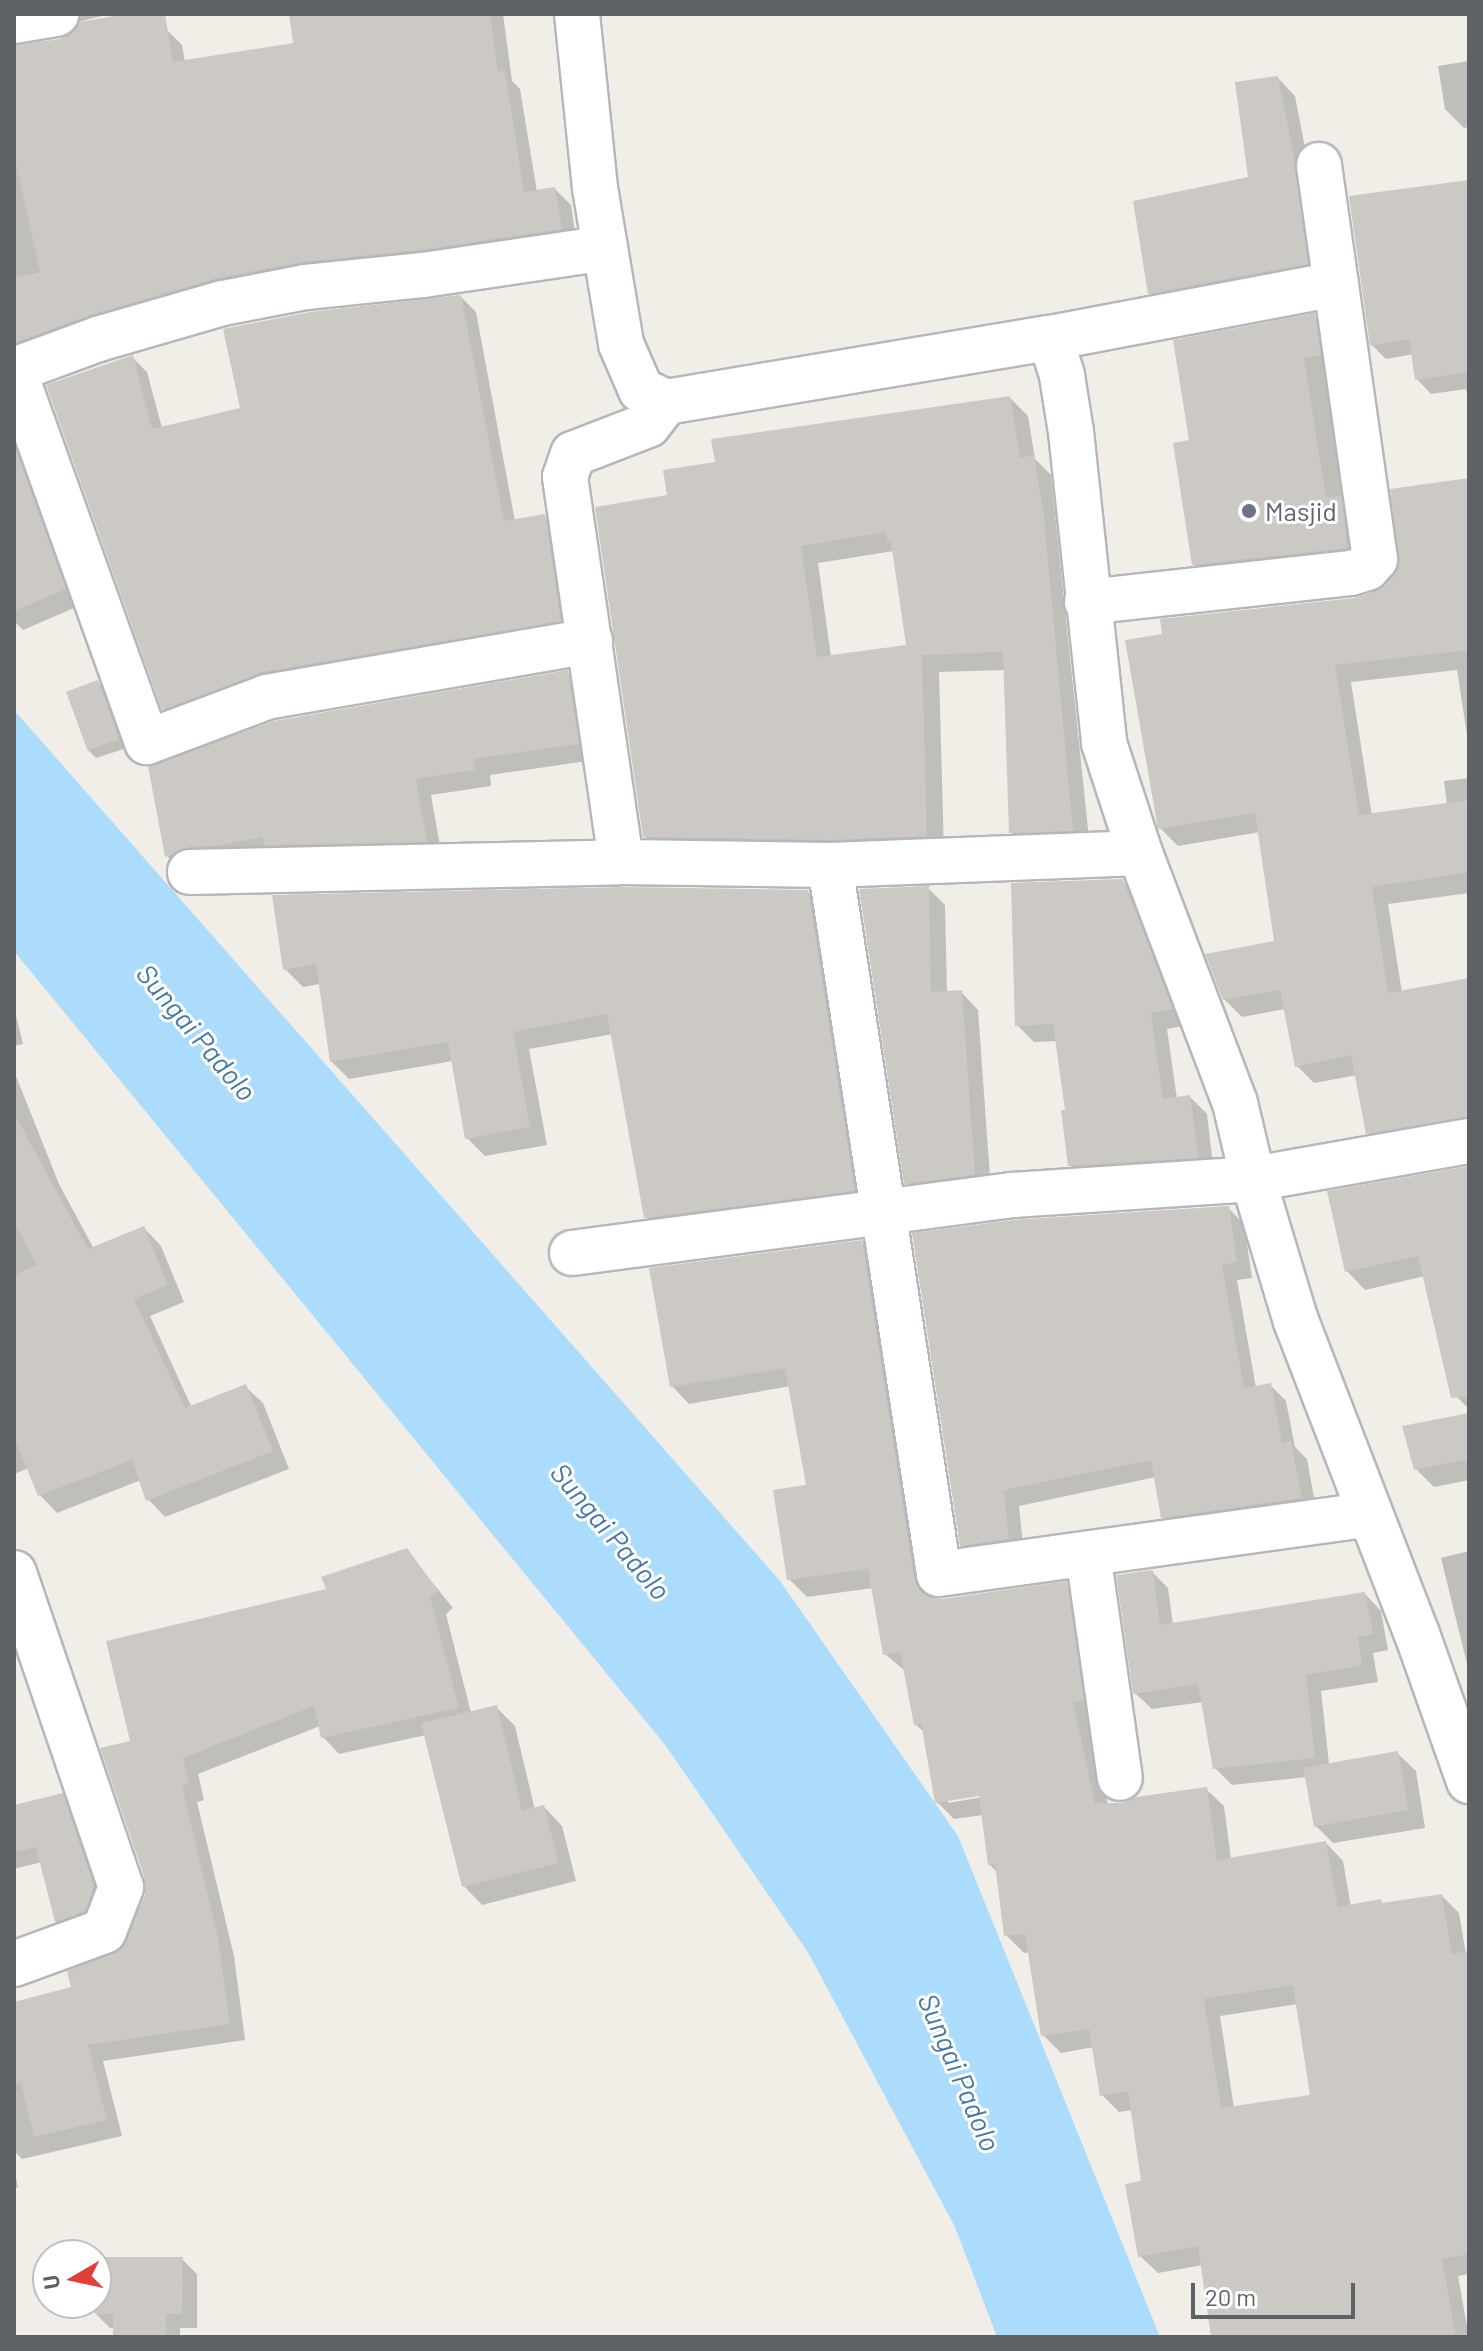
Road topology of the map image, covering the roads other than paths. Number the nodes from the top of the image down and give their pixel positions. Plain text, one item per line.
1 (56, 14) edge
2 (577, 14) edge
3 (14, 21) edge
4 (1319, 165) dead end
5 (605, 248) junction
6 (1336, 284) junction
7 (1050, 338) junction
8 (666, 402) junction
9 (1087, 602) junction
10 (590, 641) junction
11 (1140, 853) junction
12 (621, 862) junction
13 (830, 865) junction
14 (190, 872) dead end
15 (1469, 1141) edge
16 (1253, 1179) junction
17 (883, 1212) junction
18 (572, 1253) dead end
19 (1370, 1514) junction
20 (1088, 1554) junction
21 (14, 1573) edge
22 (1120, 1778) dead end
23 (1469, 1781) edge
24 (14, 1964) edge

1 - 3 street
2 - 5 street
4 - 6 street
5 - 8 street
5 - 10 street
6 - 7 street
6 - 9 street
7 - 8 street
7 - 9 street
8 - 10 street
9 - 11 street
10 - 12 street
11 - 13 street
11 - 16 street
12 - 13 street
12 - 14 street
13 - 17 street
15 - 16 street
16 - 17 street
16 - 19 street
17 - 18 street
17 - 20 street
19 - 20 street
19 - 23 street
20 - 22 street
21 - 24 street

